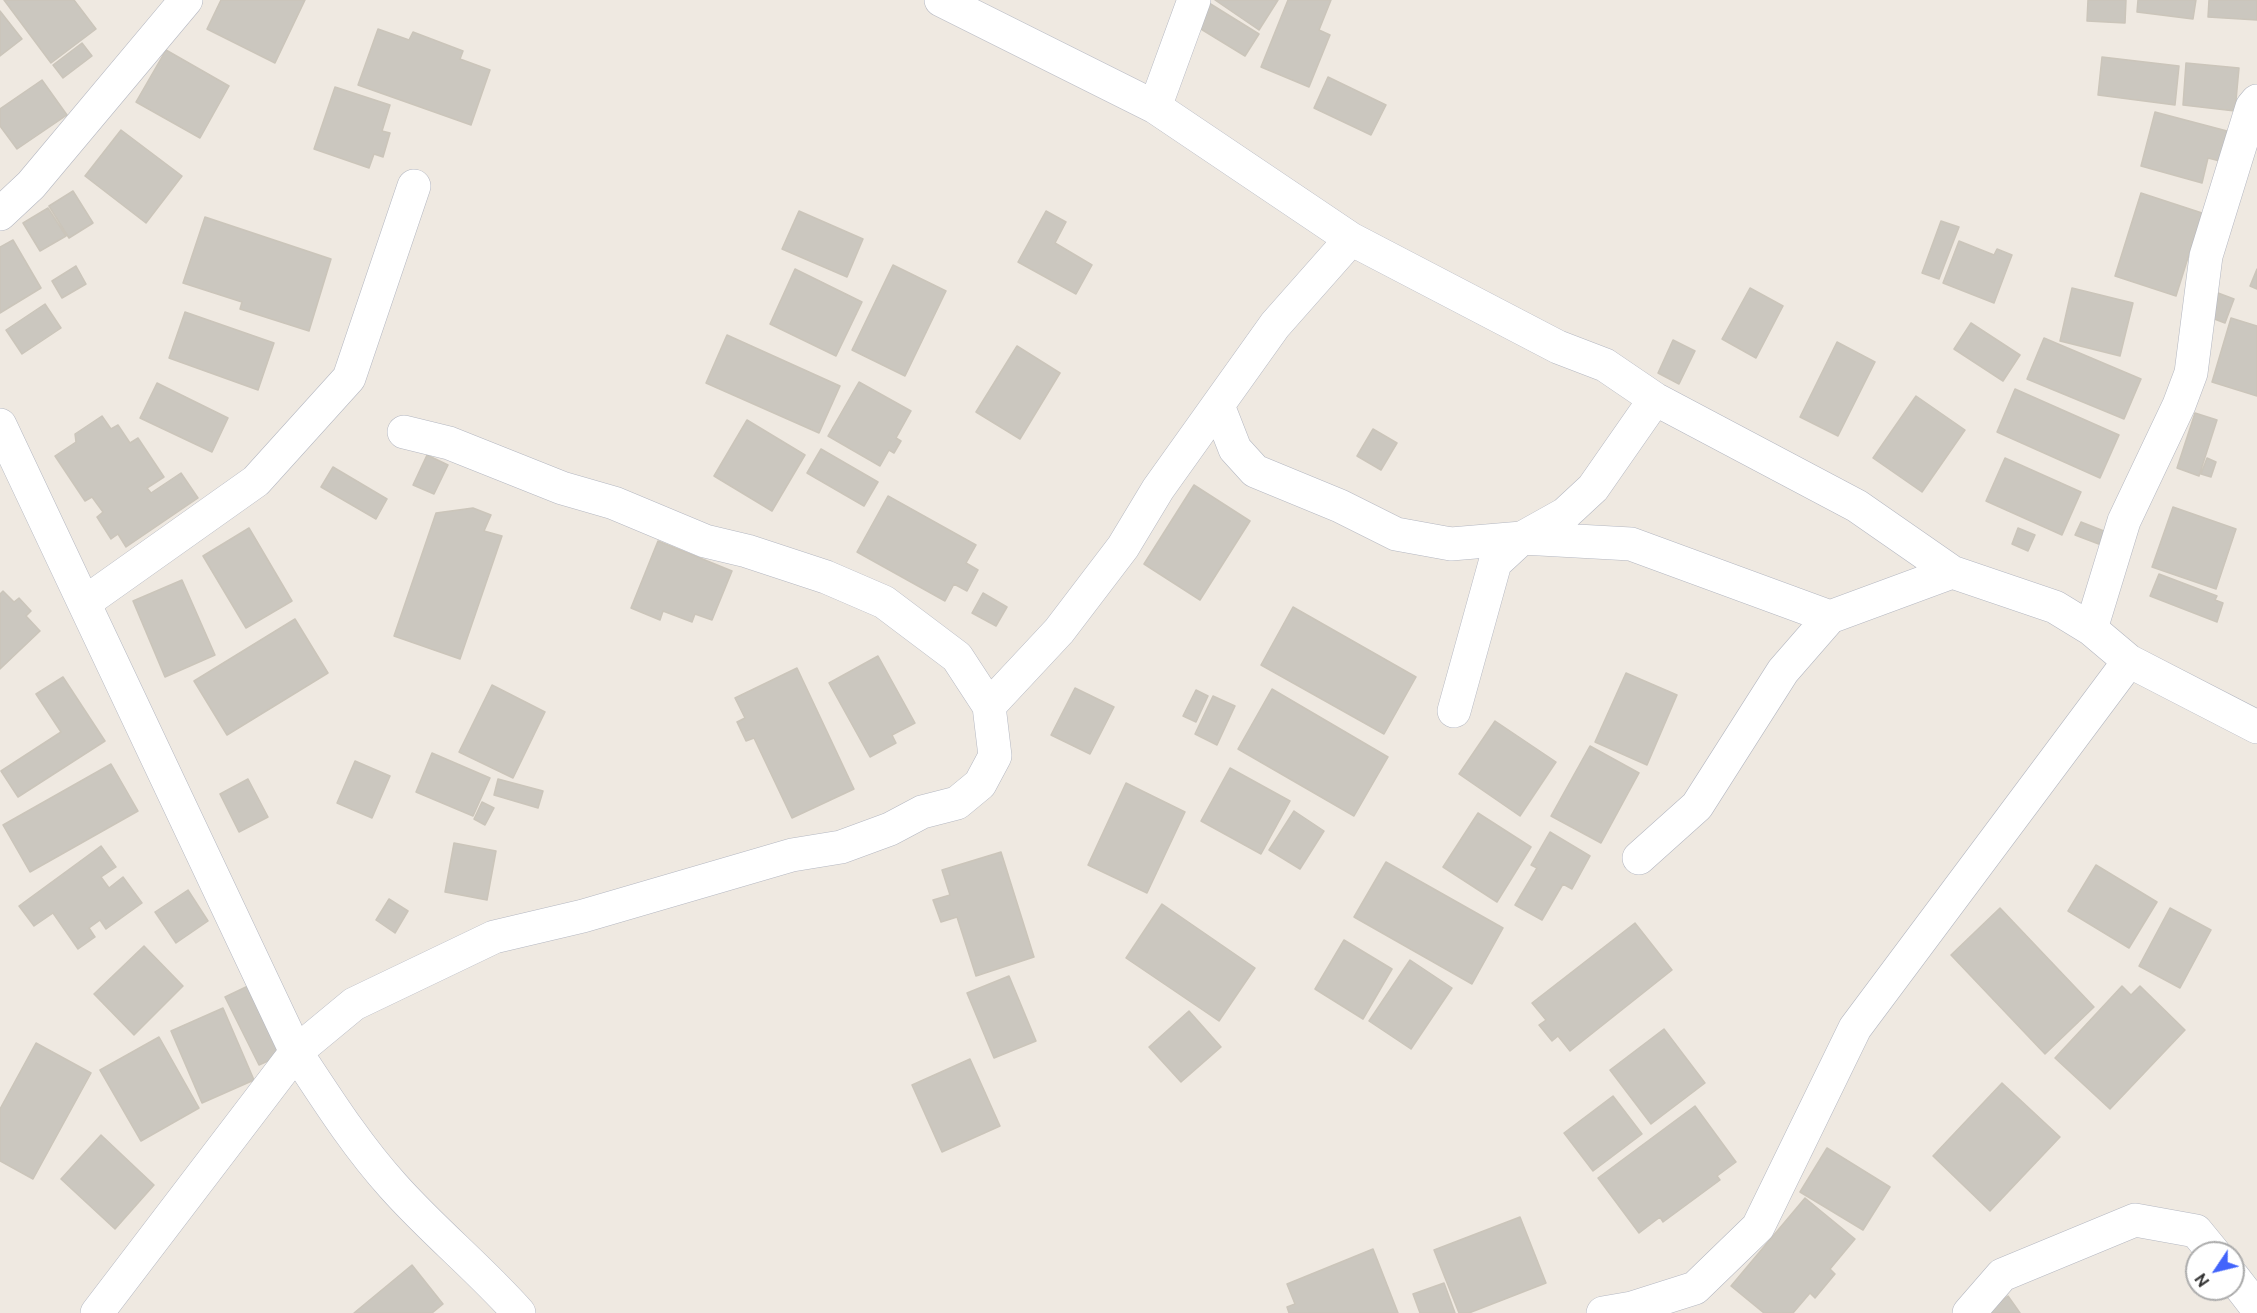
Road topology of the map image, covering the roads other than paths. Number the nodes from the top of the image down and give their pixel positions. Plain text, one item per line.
1 (186, 0) edge
2 (941, 0) edge
3 (1194, 0) edge
4 (2257, 101) edge
5 (1155, 107) junction
6 (414, 186) dead end
7 (0, 214) edge
8 (1350, 239) junction
9 (1655, 399) junction
10 (1219, 408) junction
11 (0, 425) edge
12 (404, 432) dead end
13 (1522, 538) junction
14 (1952, 572) junction
15 (84, 603) junction
16 (1830, 617) junction
17 (2091, 629) junction
18 (2129, 660) junction
19 (988, 706) junction
20 (1454, 711) dead end
21 (2257, 727) edge
22 (1639, 858) dead end
23 (296, 1052) junction
24 (2204, 1241) edge
25 (2245, 1292) edge
26 (2257, 1308) edge
27 (97, 1313) edge
28 (519, 1313) edge
29 (1603, 1313) edge
30 (1969, 1313) edge

1 - 7 street
2 - 5 street
3 - 5 street
4 - 17 street
5 - 8 street
6 - 15 street
8 - 9 street
8 - 10 street
9 - 13 street
9 - 14 street
10 - 13 street
10 - 19 street
11 - 15 street
12 - 19 street
13 - 16 street
13 - 20 street
14 - 16 street
14 - 17 street
15 - 23 street
16 - 22 street
17 - 18 street
18 - 21 street
18 - 29 street
19 - 23 street
23 - 27 street
23 - 28 street
24 - 30 street
25 - 26 street

